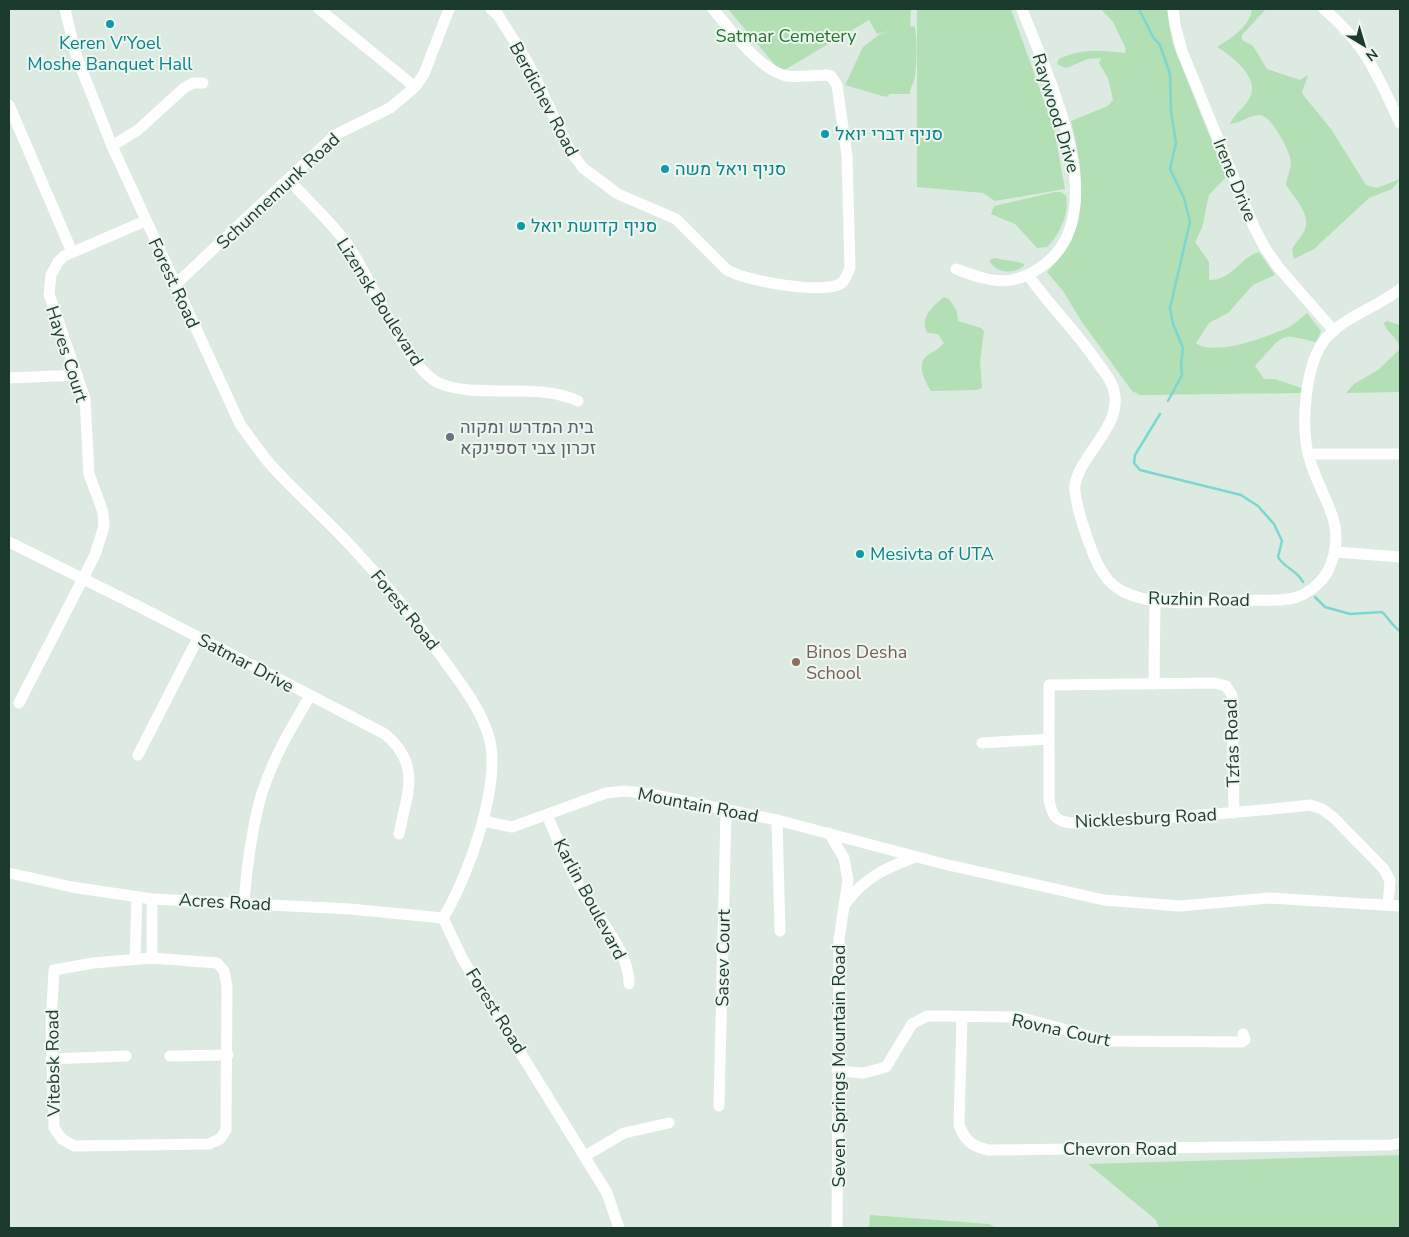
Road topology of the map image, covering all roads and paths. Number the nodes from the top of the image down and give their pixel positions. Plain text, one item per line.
1 (65, 9) edge
2 (319, 9) edge
3 (449, 9) edge
4 (492, 9) edge
5 (712, 9) edge
6 (1022, 9) edge
7 (1173, 9) edge
8 (1324, 9) edge
9 (203, 83) dead end
10 (415, 87) junction
11 (9, 105) edge
12 (1400, 123) edge
13 (112, 146) junction
14 (289, 180) junction
15 (145, 221) junction
16 (72, 252) junction
17 (956, 269) dead end
18 (1028, 275) junction
19 (175, 285) junction
20 (1400, 289) edge
21 (1334, 332) junction
22 (77, 375) junction
23 (9, 378) edge
24 (578, 401) dead end
25 (1308, 454) junction
26 (1400, 454) edge
27 (9, 542) edge
28 (1336, 552) junction
29 (1400, 557) edge
30 (83, 579) junction
31 (1155, 602) junction
32 (198, 638) junction
33 (1154, 684) junction
34 (310, 696) junction
35 (19, 703) dead end
36 (1049, 739) junction
37 (982, 743) dead end
38 (138, 755) dead end
39 (726, 810) junction
40 (1234, 813) junction
41 (547, 815) junction
42 (777, 820) junction
43 (483, 821) junction
44 (829, 833) junction
45 (398, 834) dead end
46 (915, 856) junction
47 (9, 873) edge
48 (137, 897) junction
49 (152, 899) junction
50 (244, 902) junction
51 (846, 904) junction
52 (1388, 906) junction
53 (1400, 906) edge
54 (443, 918) junction
55 (780, 931) dead end
56 (152, 958) junction
57 (135, 959) junction
58 (629, 984) dead end
59 (962, 1018) junction
60 (1243, 1034) dead end
61 (228, 1055) junction
62 (126, 1056) dead end
63 (170, 1056) dead end
64 (52, 1059) junction
65 (837, 1071) junction
66 (719, 1106) dead end
67 (669, 1123) dead end
68 (1400, 1143) edge
69 (584, 1156) junction
70 (619, 1228) edge
71 (838, 1228) edge

1 - 13 street, Forest Road
2 - 10 street
3 - 10 street, Schunnemunk Road
4 - 5 street, Berdichev Road
6 - 18 street, Raywood Drive
7 - 21 street, Irene Drive
8 - 12 street
9 - 13 street
10 - 14 street, Schunnemunk Road
11 - 16 street
13 - 15 street, Forest Road
14 - 19 street, Schunnemunk Road
14 - 24 street, Lizensk Boulevard
15 - 16 street, Hayes Court
15 - 19 street, Forest Road
16 - 22 street, Hayes Court
17 - 18 street, Raywood Drive
18 - 31 street, Ruzhin Road
19 - 43 street, Forest Road
20 - 21 street, Ruzhin Road
21 - 25 street, Ruzhin Road
22 - 23 street
22 - 30 street, Hayes Court
25 - 26 street
25 - 28 street, Ruzhin Road
27 - 30 street, Satmar Drive
28 - 29 street
28 - 31 street, Ruzhin Road
30 - 32 street, Satmar Drive
30 - 35 street, Hayes Court
31 - 33 street
32 - 34 street, Satmar Drive
32 - 38 street
33 - 36 street, Nicklesburg Road
33 - 40 street, Tzfas Road
34 - 45 street, Satmar Drive
34 - 50 street
36 - 37 street
36 - 40 street, Nicklesburg Road
39 - 41 street, Mountain Road
39 - 42 street, Mountain Road
39 - 66 street, Sasev Court
40 - 52 street, Nicklesburg Road
41 - 43 street, Mountain Road
41 - 58 street, Karlin Boulevard
42 - 44 street, Mountain Road
42 - 55 street
43 - 54 street, Forest Road
44 - 46 street, Mountain Road
44 - 51 street, Seven Springs Mountain Road
46 - 51 street
46 - 52 street
47 - 48 street, Acres Road
48 - 49 street, Acres Road
48 - 57 street
49 - 50 street, Acres Road
49 - 56 street
50 - 54 street, Acres Road
51 - 65 street, Seven Springs Mountain Road
52 - 53 street
54 - 69 street, Forest Road
56 - 57 street
56 - 61 street
57 - 64 street, Vitebsk Road
59 - 60 street, Rovna Court
59 - 65 street, Rovna Court
59 - 68 street, Chevron Road
61 - 63 street
61 - 64 street, Vitebsk Road
62 - 64 street
65 - 71 street, Seven Springs Mountain Road
67 - 69 street
69 - 70 street, Forest Road

